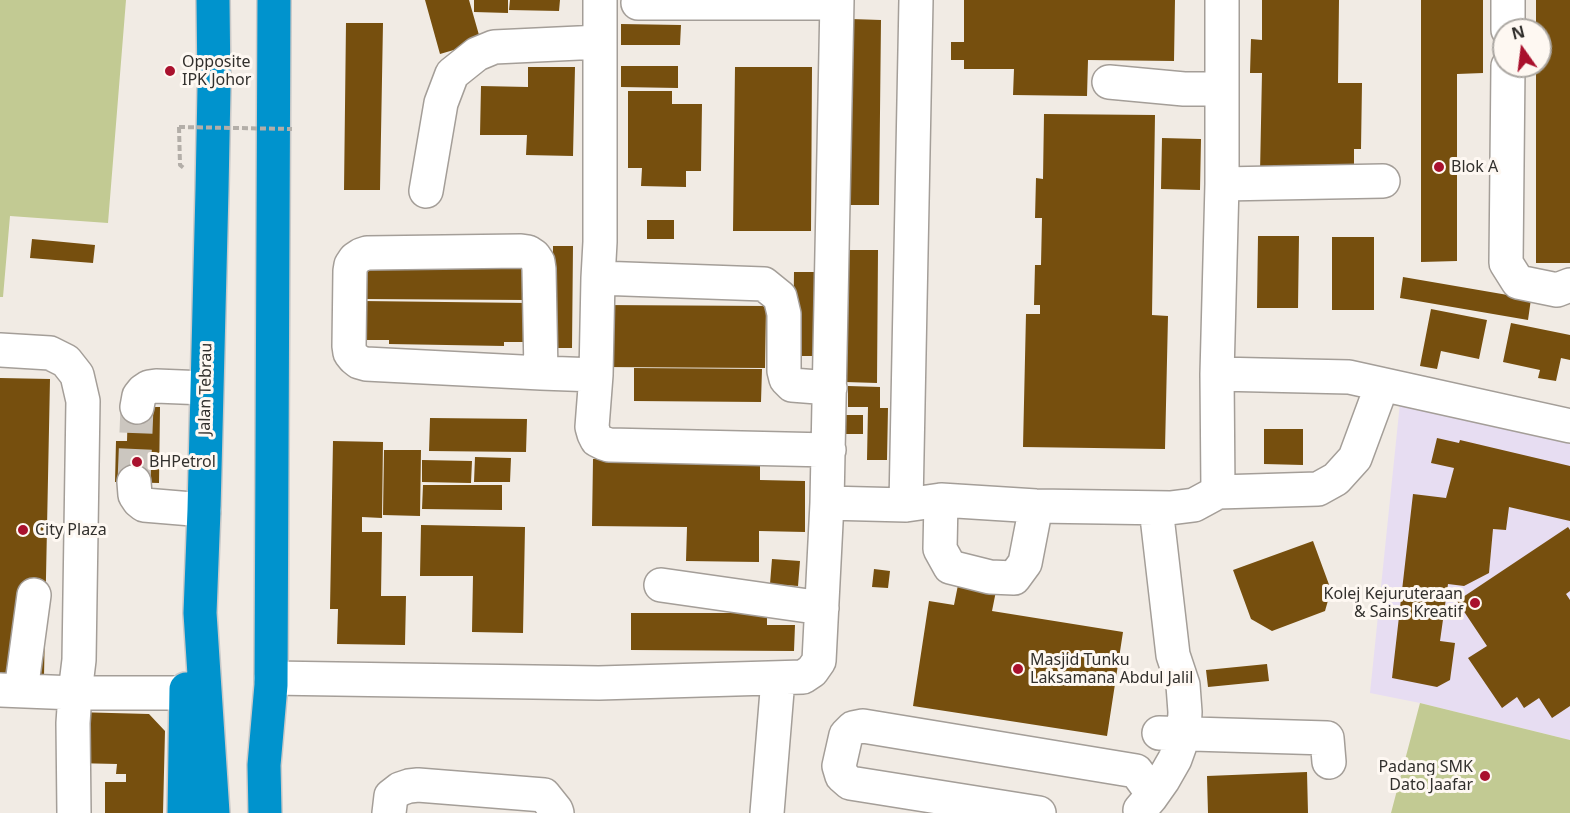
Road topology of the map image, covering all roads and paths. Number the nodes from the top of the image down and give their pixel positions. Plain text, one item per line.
1 (213, 0) edge
2 (274, 0) edge
3 (600, 0) edge
4 (916, 0) edge
5 (1222, 0) edge
6 (1508, 0) edge
7 (837, 2) edge
8 (638, 3) dead end
9 (1508, 18) edge
10 (600, 42) junction
11 (1508, 78) edge
12 (1109, 82) dead end
13 (1221, 89) junction
14 (292, 129) dead end
15 (180, 165) dead end
16 (1383, 181) dead end
17 (1222, 184) junction
18 (426, 191) dead end
19 (598, 278) junction
20 (1570, 285) edge
21 (0, 350) edge
22 (542, 374) junction
23 (596, 375) junction
24 (1217, 375) junction
25 (1382, 385) junction
26 (830, 387) junction
27 (206, 388) junction
28 (137, 407) tunnel mouth
29 (1570, 426) edge
30 (829, 450) junction
31 (134, 482) tunnel mouth
32 (1218, 492) junction
33 (941, 500) junction
34 (827, 503) junction
35 (906, 505) junction
36 (1036, 506) junction
37 (1156, 508) junction
38 (204, 510) junction
39 (661, 585) dead end
40 (34, 595) dead end
41 (822, 608) junction
42 (200, 613) junction
43 (778, 679) junction
44 (271, 682) junction
45 (10, 691) edge
46 (75, 693) junction
47 (186, 693) junction
48 (1171, 734) junction
49 (1329, 762) dead end
50 (1141, 794) edge
51 (74, 813) edge
52 (184, 813) edge
53 (213, 813) edge
54 (265, 813) edge
55 (287, 813) edge
56 (389, 813) edge
57 (557, 813) edge
58 (767, 813) edge
59 (1039, 813) edge

1 - 27 highway, Jalan Tebrau
2 - 44 highway
3 - 10 lane
4 - 35 lane
5 - 13 lane
6 - 9 lane
7 - 8 lane
7 - 26 lane
10 - 18 lane
10 - 19 lane
11 - 20 lane
12 - 13 lane
13 - 17 lane
14 - 15 path, bridge
16 - 17 lane
17 - 24 lane
19 - 23 lane
19 - 26 lane
21 - 46 lane
22 - 22 lane
22 - 23 lane
23 - 30 lane
24 - 25 lane
24 - 32 lane
25 - 29 lane
25 - 32 lane
26 - 30 lane
27 - 28 lane
27 - 38 highway, Jalan Tebrau
30 - 34 lane
31 - 38 lane
32 - 37 lane
33 - 35 lane
33 - 36 lane
33 - 36 lane
34 - 35 lane
34 - 41 lane
36 - 37 lane
37 - 48 lane
38 - 42 highway, Jalan Tebrau
39 - 41 lane
40 - 45 lane
41 - 43 lane
42 - 47 highway
42 - 53 highway, Jalan Tebrau
43 - 44 lane
43 - 58 lane
44 - 54 highway
44 - 55 highway
45 - 46 lane
46 - 47 lane
46 - 51 lane
47 - 52 highway
48 - 49 lane
48 - 50 lane
50 - 59 lane
56 - 57 lane

